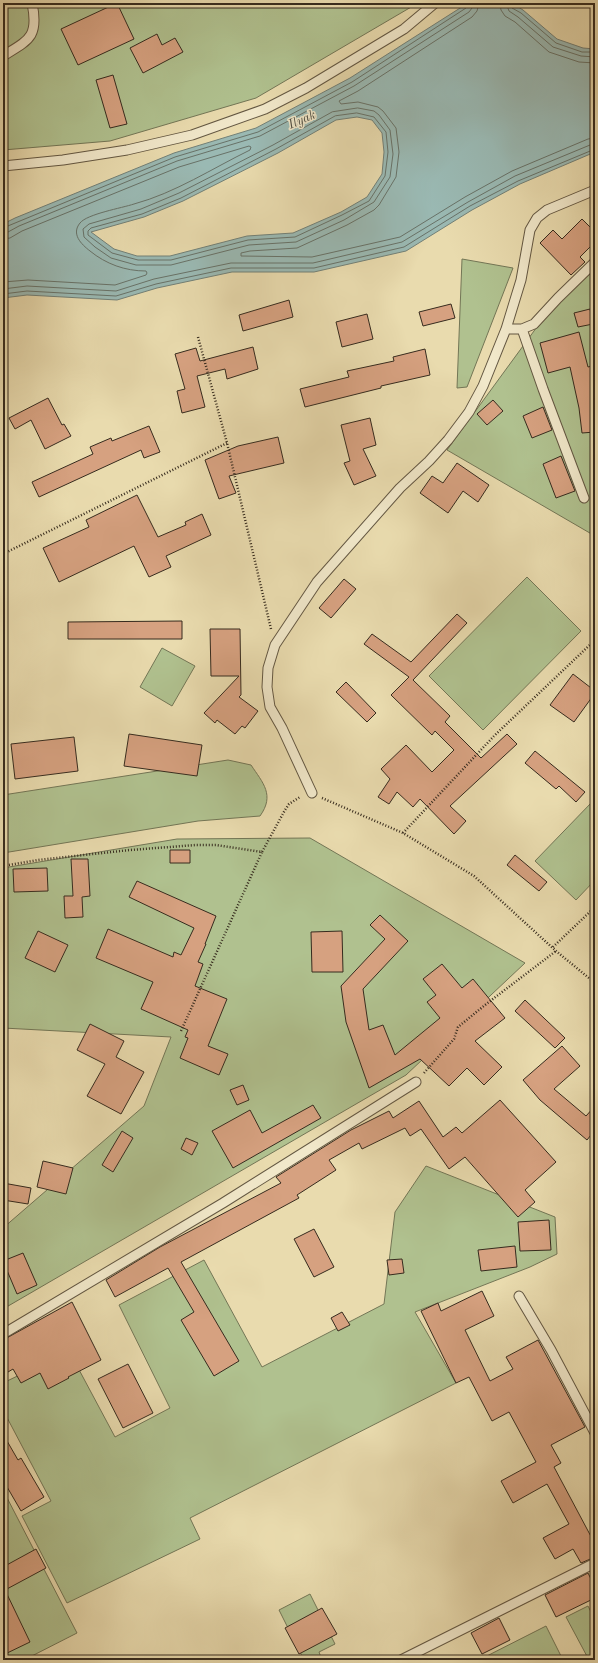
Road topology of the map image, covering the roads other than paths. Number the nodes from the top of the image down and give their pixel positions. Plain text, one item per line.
1 (32, 3) edge
2 (435, 3) edge
3 (3, 56) edge
4 (3, 166) edge
5 (595, 190) edge
6 (595, 262) edge
7 (506, 329) junction
8 (522, 329) junction
9 (584, 498) dead end
10 (312, 793) road end
11 (416, 1082) road end
12 (519, 1296) dead end
13 (3, 1334) edge
14 (595, 1433) edge
15 (595, 1563) edge
16 (401, 1660) edge

1 - 3 lane
2 - 4 lane
5 - 7 lane
6 - 8 lane
7 - 8 lane
7 - 10 lane
8 - 9 lane
11 - 13 lane
12 - 14 lane
15 - 16 lane

